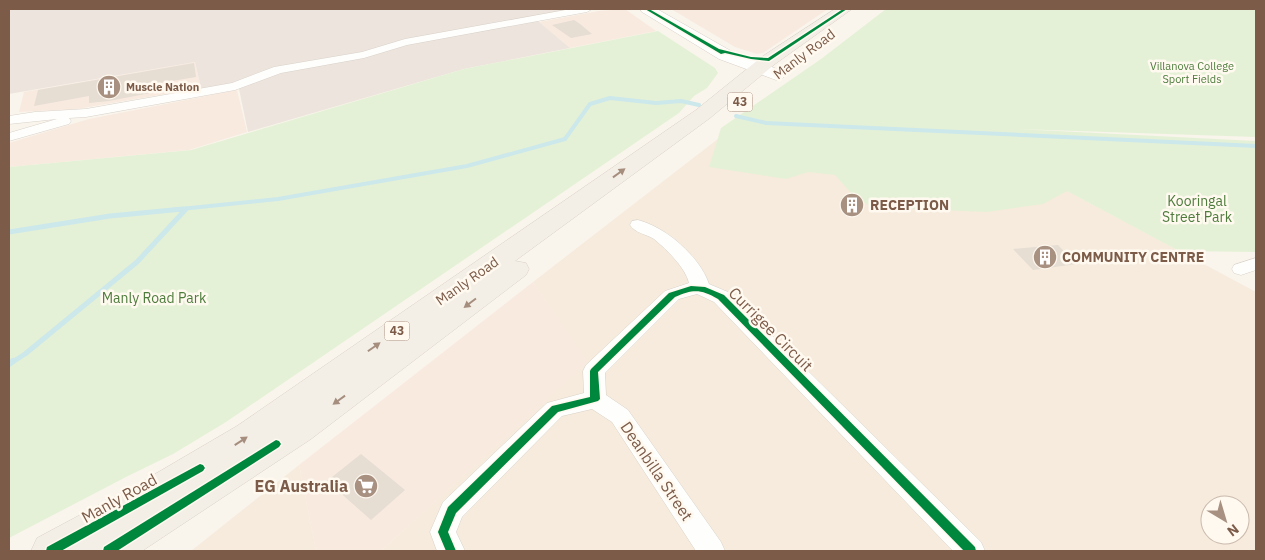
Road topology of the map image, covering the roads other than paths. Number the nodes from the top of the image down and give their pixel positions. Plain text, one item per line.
1 (587, 9) edge
2 (647, 9) edge
3 (852, 10) edge
4 (765, 69) junction
5 (86, 113) junction
6 (9, 120) edge
7 (9, 137) edge
8 (638, 226) dead end
9 (700, 287) junction
10 (594, 399) junction
11 (276, 444) junction
12 (51, 551) edge
13 (108, 551) edge
14 (138, 551) edge
15 (450, 551) edge
16 (711, 551) edge
17 (971, 551) edge

1 - 5 street
2 - 4 street
3 - 4 main road, Manly Road / 43
4 -> 11 main road, Manly Road / 43
12 -> 4 main road, Manly Road / 43
5 - 6 street
5 - 7 street
8 - 9 street
9 - 10 street
9 - 17 street, Currigee Circuit
10 - 15 street
10 - 16 street, Deanbilla Street
11 - 13 main road, Manly Road / 43
11 - 14 main road

